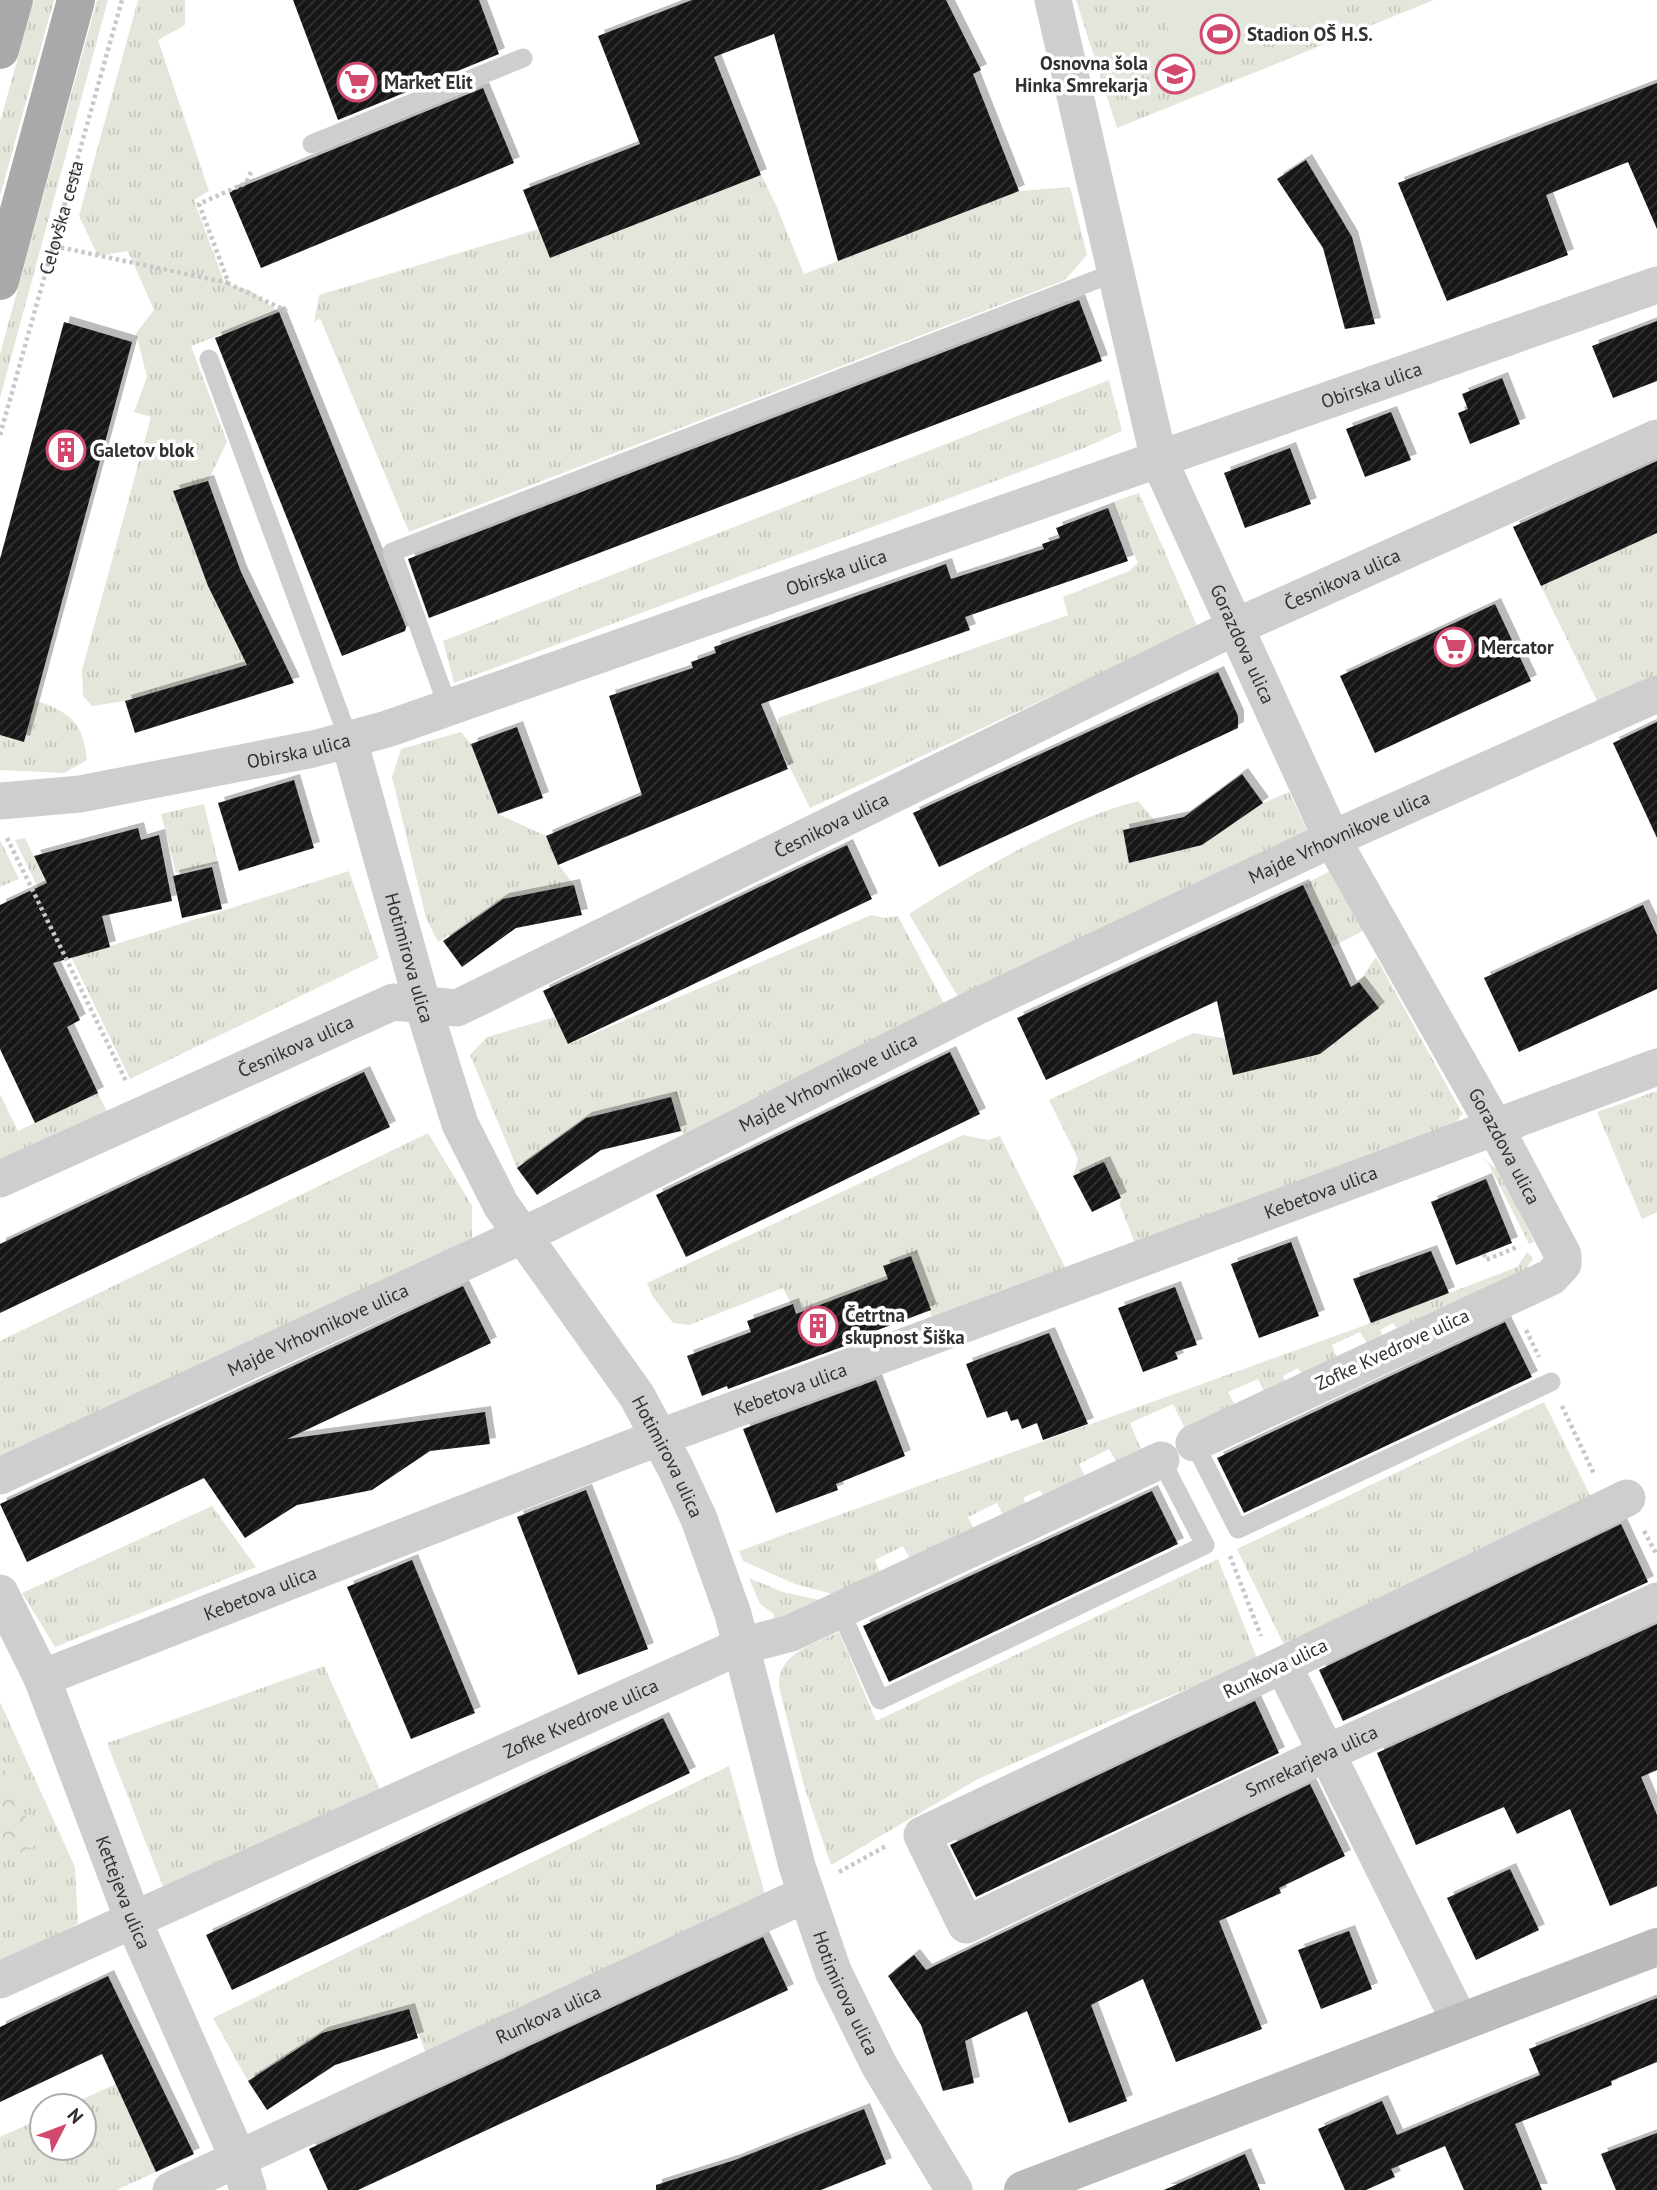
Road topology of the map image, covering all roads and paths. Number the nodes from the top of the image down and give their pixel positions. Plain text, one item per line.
1 (14, 0) edge
2 (76, 0) edge
3 (122, 0) edge
4 (1053, 0) edge
5 (0, 50) edge
6 (523, 58) dead end
7 (312, 144) dead end
8 (251, 172) dead end
9 (54, 246) junction
10 (1116, 272) junction
11 (0, 281) edge
12 (229, 284) junction
13 (1657, 285) edge
14 (287, 311) dead end
15 (209, 359) dead end
16 (0, 435) edge
17 (1657, 438) edge
18 (1159, 460) junction
19 (1233, 628) junction
20 (1657, 694) edge
21 (448, 708) junction
22 (349, 740) junction
23 (0, 801) edge
24 (6, 836) dead end
25 (1332, 839) junction
26 (423, 1006) junction
27 (1657, 1067) edge
28 (142, 1115) junction
29 (1494, 1125) junction
30 (0, 1179) edge
31 (522, 1234) junction
32 (1556, 1239) joint
33 (1550, 1382) dead end
34 (660, 1438) junction
35 (1194, 1443) joint
36 (1161, 1460) joint
37 (0, 1476) edge
38 (1627, 1498) dead end
39 (1227, 1548) dead end
40 (0, 1593) edge
41 (1657, 1601) edge
42 (841, 1611) junction
43 (741, 1646) junction
44 (1278, 1667) junction
45 (42, 1678) junction
46 (1327, 1753) junction
47 (922, 1835) junction
48 (806, 1894) junction
49 (135, 1922) junction
50 (1657, 1947) edge
51 (0, 1980) edge
52 (1460, 2022) junction
53 (243, 2174) edge
54 (172, 2190) edge
55 (954, 2190) edge
56 (1023, 2190) edge

1 - 5 main road
2 - 11 main road
3 - 9 path, Celovška cesta
4 - 10 street, Gorazdova ulica
6 - 7 lane
8 - 12 path
9 - 12 path
9 - 16 path, Celovška cesta
10 - 18 street, Gorazdova ulica
10 - 21 lane
12 - 14 path
13 - 18 street, Obirska ulica
15 - 22 lane
17 - 19 street, Česnikova ulica
18 - 19 street, Gorazdova ulica
18 - 21 street, Obirska ulica
19 - 25 street, Gorazdova ulica
19 - 26 street, Česnikova ulica
20 - 25 street, Majde Vrhovnikove ulica
21 - 22 street, Obirska ulica
22 - 23 street, Obirska ulica
22 - 26 street, Hotimirova ulica
24 - 28 path
25 - 29 street, Gorazdova ulica
25 - 31 street, Majde Vrhovnikove ulica
26 - 28 street, Česnikova ulica
26 - 31 street, Hotimirova ulica
27 - 29 street, Kebetova ulica
28 - 30 street, Česnikova ulica
29 - 32 street, Gorazdova ulica
29 - 34 street, Kebetova ulica
31 - 34 street, Hotimirova ulica
31 - 37 street, Majde Vrhovnikove ulica
32 - 35 street, Zofke Kvedrove ulica
33 - 35 lane
34 - 43 street, Hotimirova ulica
34 - 45 street, Kebetova ulica
36 - 42 street, Zofke Kvedrove ulica
36 - 42 lane
38 - 44 street, Runkova ulica
39 - 44 path
40 - 45 street, Kettejeva ulica
41 - 46 street, Smrekarjeva ulica
42 - 43 street, Zofke Kvedrove ulica
43 - 48 street, Hotimirova ulica
43 - 49 street, Zofke Kvedrove ulica
44 - 46 street
44 - 47 street, Runkova ulica
45 - 49 street, Kettejeva ulica
46 - 47 street, Smrekarjeva ulica
46 - 52 street
47 - 48 path
48 - 53 street, Runkova ulica
48 - 55 street, Hotimirova ulica
49 - 51 street, Zofke Kvedrove ulica
49 - 53 street, Kettejeva ulica
50 - 52 street
52 - 56 street
53 - 54 street, Runkova ulica

